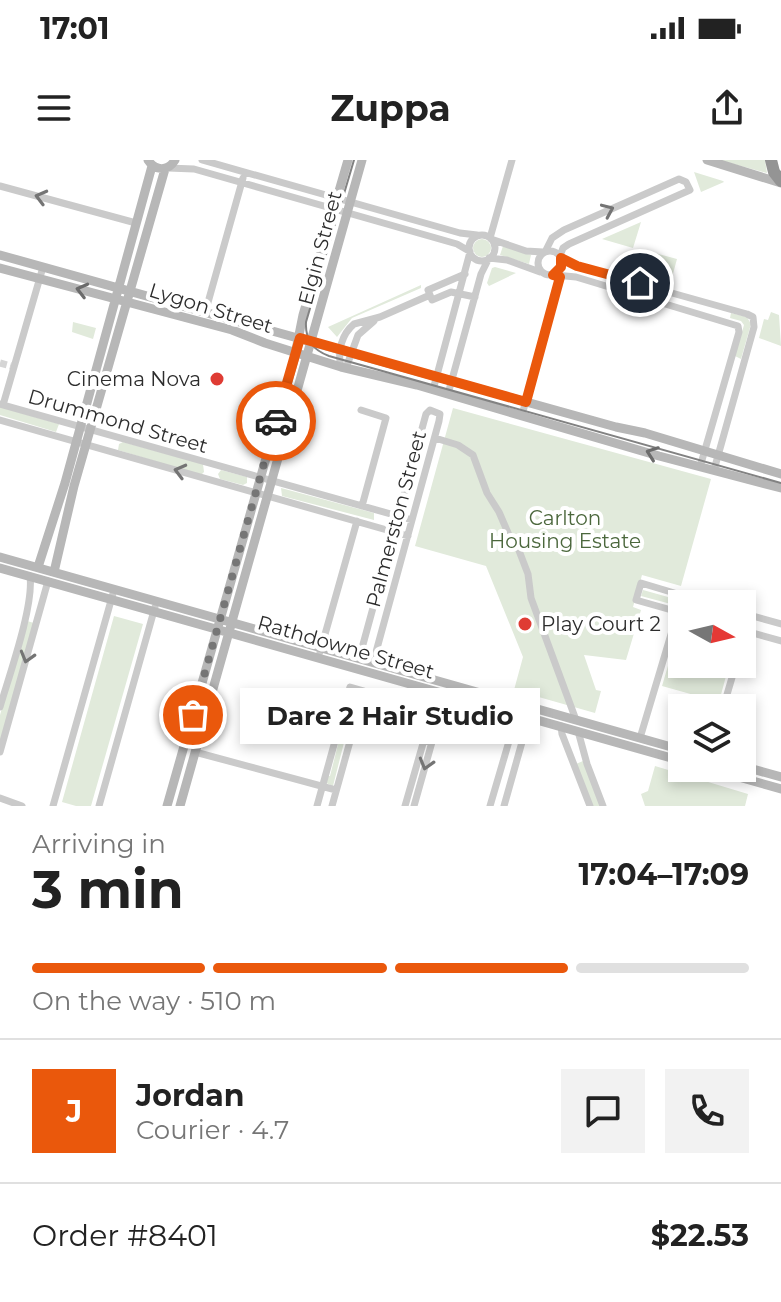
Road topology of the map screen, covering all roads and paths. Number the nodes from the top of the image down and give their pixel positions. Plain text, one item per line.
1 (202, 160) edge
2 (348, 160) edge
3 (362, 160) edge
4 (512, 160) edge
5 (707, 160) edge
6 (771, 160) edge
7 (150, 163) edge
8 (169, 165) edge
9 (245, 172) junction
10 (242, 182) junction
11 (781, 182) edge
12 (0, 186) edge
13 (641, 195) junction
14 (350, 202) junction
15 (335, 203) junction
16 (647, 208) junction
17 (347, 212) junction
18 (136, 223) junction
19 (148, 227) junction
20 (477, 235) junction
21 (491, 238) junction
22 (470, 251) junction
23 (545, 252) junction
24 (0, 255) edge
25 (560, 257) junction
26 (489, 258) junction
27 (43, 267) junction
28 (0, 268) edge
29 (125, 270) junction
30 (136, 273) junction
31 (542, 273) junction
32 (465, 274) junction
33 (554, 275) junction
34 (618, 278) junction
35 (40, 279) junction
36 (119, 288) junction
37 (615, 289) junction
38 (131, 292) junction
39 (460, 293) junction
40 (430, 295) junction
41 (678, 295) junction
42 (475, 297) junction
43 (122, 300) junction
44 (675, 306) junction
45 (170, 308) junction
46 (204, 317) junction
47 (380, 317) junction
48 (300, 338) junction
49 (312, 341) junction
50 (340, 349) junction
51 (296, 353) junction
52 (352, 353) junction
53 (307, 356) junction
54 (731, 360) junction
55 (743, 364) junction
56 (343, 367) junction
57 (437, 377) junction
58 (451, 381) junction
59 (433, 390) junction
60 (448, 394) junction
61 (720, 401) junction
62 (526, 402) junction
63 (2, 404) edge
64 (732, 405) junction
65 (281, 406) junction
66 (292, 409) junction
67 (361, 410) dead end
68 (522, 415) junction
69 (0, 420) edge
70 (64, 422) junction
71 (713, 423) junction
72 (726, 427) junction
73 (85, 428) junction
74 (59, 437) junction
75 (117, 437) junction
76 (435, 438) junction
77 (81, 444) junction
78 (705, 452) junction
79 (113, 453) junction
80 (718, 456) junction
81 (700, 467) junction
82 (714, 470) junction
83 (781, 474) edge
84 (260, 477) junction
85 (272, 480) junction
86 (70, 484) junction
87 (781, 488) edge
88 (256, 492) junction
89 (268, 495) junction
90 (362, 506) junction
91 (380, 511) junction
92 (398, 516) junction
93 (412, 520) junction
94 (357, 521) junction
95 (376, 526) junction
96 (245, 528) junction
97 (258, 531) junction
98 (394, 531) junction
99 (408, 536) junction
100 (58, 546) junction
101 (44, 551) junction
102 (2, 563) edge
103 (235, 564) junction
104 (38, 567) junction
105 (247, 568) junction
106 (30, 576) junction
107 (51, 577) junction
108 (231, 580) junction
109 (243, 583) junction
110 (668, 591) edge
111 (113, 595) junction
112 (155, 606) junction
113 (668, 609) edge
114 (25, 617) junction
115 (756, 617) edge
116 (37, 620) junction
117 (232, 622) junction
118 (218, 624) junction
119 (781, 624) edge
120 (229, 633) junction
121 (756, 634) edge
122 (364, 640) junction
123 (781, 641) edge
124 (378, 645) junction
125 (668, 650) edge
126 (320, 653) junction
127 (359, 659) junction
128 (373, 663) junction
129 (446, 688) junction
130 (197, 700) junction
131 (209, 704) junction
132 (0, 707) edge
133 (522, 712) junction
134 (568, 721) junction
135 (435, 726) dead end
136 (512, 731) junction
137 (578, 731) junction
138 (524, 735) junction
139 (639, 743) junction
140 (668, 748) edge
141 (0, 752) edge
142 (195, 752) junction
143 (668, 755) edge
144 (585, 756) junction
145 (573, 761) junction
146 (756, 770) edge
147 (781, 777) edge
148 (756, 782) edge
149 (322, 786) junction
150 (781, 789) edge
151 (336, 790) junction
152 (0, 798) edge
153 (21, 806) edge
154 (53, 806) edge
155 (99, 806) edge
156 (167, 806) edge
157 (180, 806) edge
158 (317, 806) edge
159 (332, 806) edge
160 (405, 806) edge
161 (414, 806) edge
162 (490, 806) edge
163 (504, 806) edge
164 (590, 806) edge
165 (603, 806) edge

1 - 9 street
2 - 15 main road, Elgin Street
3 - 14 main road, Elgin Street
4 - 21 street
5 - 11 main road
6 - 11 highway
7 - 8 main road
7 - 18 main road
8 - 10 street
8 - 19 main road
9 - 10 street
9 - 15 street
10 - 15 street
10 - 46 street
18 -> 12 street
13 - 16 street
13 - 16 street
23 -> 13 street
14 - 15 street
14 - 17 main road, Elgin Street
14 - 20 street
15 - 17 street
15 - 48 main road, Elgin Street
16 - 25 street
17 - 22 street
17 - 49 main road, Elgin Street
18 - 19 main road
18 - 29 main road
19 - 30 main road
20 - 21 street
20 - 22 street
21 - 23 street
21 - 26 street
22 - 26 street
22 - 32 street
23 - 25 street
23 - 31 street
24 - 27 main road, Lygon Street
25 - 33 street
25 - 34 street
26 - 31 street
26 - 42 street
27 - 35 street
27 - 36 main road, Lygon Street
28 - 35 main road, Lygon Street
29 - 30 main road
29 - 36 main road
30 - 38 main road
31 - 33 street
32 - 39 street
32 - 40 street
33 - 37 street
33 - 62 street
34 - 37 street
34 - 41 street
43 -> 35 main road, Lygon Street
35 - 63 street
36 - 38 main road, Lygon Street
36 - 43 main road
37 - 44 street
38 - 43 main road
38 - 45 main road, Lygon Street
39 - 40 street
39 - 42 street
39 - 57 street
40 - 47 street
41 - 44 street
41 - 55 street
42 - 58 street
43 - 45 main road, Lygon Street
43 - 73 main road
44 - 54 street
45 - 46 main road, Lygon Street
46 - 48 main road, Lygon Street
46 - 51 main road, Lygon Street
47 - 50 street
47 - 52 street
48 - 49 main road, Lygon Street
48 - 51 main road, Elgin Street
49 - 50 main road, Lygon Street
49 - 53 main road, Elgin Street
50 - 52 main road, Lygon Street
50 - 56 street
51 - 53 main road, Lygon Street
51 - 65 main road, Elgin Street
52 - 56 street
52 - 57 main road, Lygon Street
53 - 56 main road, Lygon Street
53 - 66 main road, Elgin Street
54 - 55 street
54 - 61 street
55 - 64 street
56 - 59 main road, Lygon Street
57 - 58 main road, Lygon Street
57 - 59 street
58 - 60 street
58 - 62 main road, Lygon Street
59 - 60 main road, Lygon Street
60 - 68 main road, Lygon Street
61 - 64 street
61 - 71 street
62 - 68 street
62 - 78 main road, Lygon Street
63 - 70 street, Drummond Street
64 - 72 street
65 - 66 main road
65 - 84 main road, Elgin Street
66 - 85 main road, Elgin Street
67 - 90 street
81 -> 68 main road, Lygon Street
69 - 74 street, Drummond Street
70 - 73 street, Drummond Street
70 - 74 street
71 - 72 street
71 - 78 street
72 - 80 street
73 - 75 street, Drummond Street
73 - 77 main road
74 - 77 street, Drummond Street
75 - 79 street
75 - 84 street, Drummond Street
76 - 92 street, Palmerston Street
76 - 93 street, Palmerston Street
76 - 134 street
77 - 79 street, Drummond Street
77 - 86 main road
78 - 80 main road, Lygon Street
78 - 81 street
88 -> 79 street, Drummond Street
80 - 82 street
80 - 83 main road, Lygon Street
81 - 82 main road, Lygon Street
82 - 87 main road, Lygon Street
84 - 85 street, Drummond Street
84 - 88 main road, Elgin Street
85 - 89 main road, Elgin Street
85 - 90 street, Drummond Street
86 - 100 main road
86 - 101 main road
88 - 89 street, Drummond Street
88 - 96 main road, Elgin Street
89 - 94 street, Drummond Street
89 - 97 main road, Elgin Street
90 - 91 street, Drummond Street
91 - 92 street, Drummond Street
91 - 95 street
92 - 93 street, Drummond Street
92 - 98 street, Palmerston Street
93 - 99 street, Palmerston Street
94 - 95 street, Drummond Street
94 - 126 street
95 - 98 street, Drummond Street
96 - 97 main road
96 - 103 main road, Elgin Street
97 - 105 main road, Elgin Street
98 - 99 street, Drummond Street
98 - 122 street, Palmerston Street
99 - 124 street, Palmerston Street
100 - 101 main road
100 - 107 main road
101 - 104 main road
102 - 104 main road, Rathdowne Street
102 - 106 main road, Rathdowne Street
103 - 105 main road
103 - 108 main road, Elgin Street
104 - 107 main road
105 - 109 main road, Elgin Street
106 - 107 main road, Rathdowne Street
106 - 114 street
107 - 111 main road, Rathdowne Street
107 - 116 street
108 - 109 main road
108 - 118 main road, Elgin Street
109 - 117 main road, Elgin Street
110 - 113 street
111 - 112 main road, Rathdowne Street
111 - 154 street
112 - 118 main road, Rathdowne Street
112 - 155 street
114 - 116 street
114 - 132 street
115 - 119 street
116 -> 141 street
117 - 118 main road, Rathdowne Street
117 - 120 main road, Elgin Street
117 - 126 main road, Rathdowne Street
118 - 120 main road, Rathdowne Street
118 - 130 main road, Elgin Street
120 - 126 main road, Rathdowne Street
120 - 131 main road, Elgin Street
121 - 123 street
122 - 124 street
122 - 127 street, Palmerston Street
124 - 128 street, Palmerston Street
125 - 139 street
126 - 127 main road, Rathdowne Street
126 - 129 main road, Rathdowne Street
127 - 128 main road, Rathdowne Street
128 - 129 main road, Rathdowne Street
129 - 133 main road, Rathdowne Street
129 - 135 street
130 - 131 main road
130 - 156 main road, Elgin Street
131 - 142 main road, Elgin Street
133 - 134 main road, Rathdowne Street
133 - 136 street
133 - 138 street
134 - 137 main road, Rathdowne Street
134 - 139 main road, Rathdowne Street
134 - 145 street
136 - 138 street
136 - 162 street
137 - 139 main road, Rathdowne Street
137 - 144 street
138 - 163 street
139 - 140 main road, Rathdowne Street
139 - 143 main road, Rathdowne Street
142 - 149 street
142 - 157 main road, Elgin Street
144 - 145 street
144 - 165 street
145 - 164 street
146 - 147 main road
148 - 150 main road
149 - 151 street
149 - 151 street
149 - 158 street
151 - 159 street
152 - 153 street
160 -> 161 street

